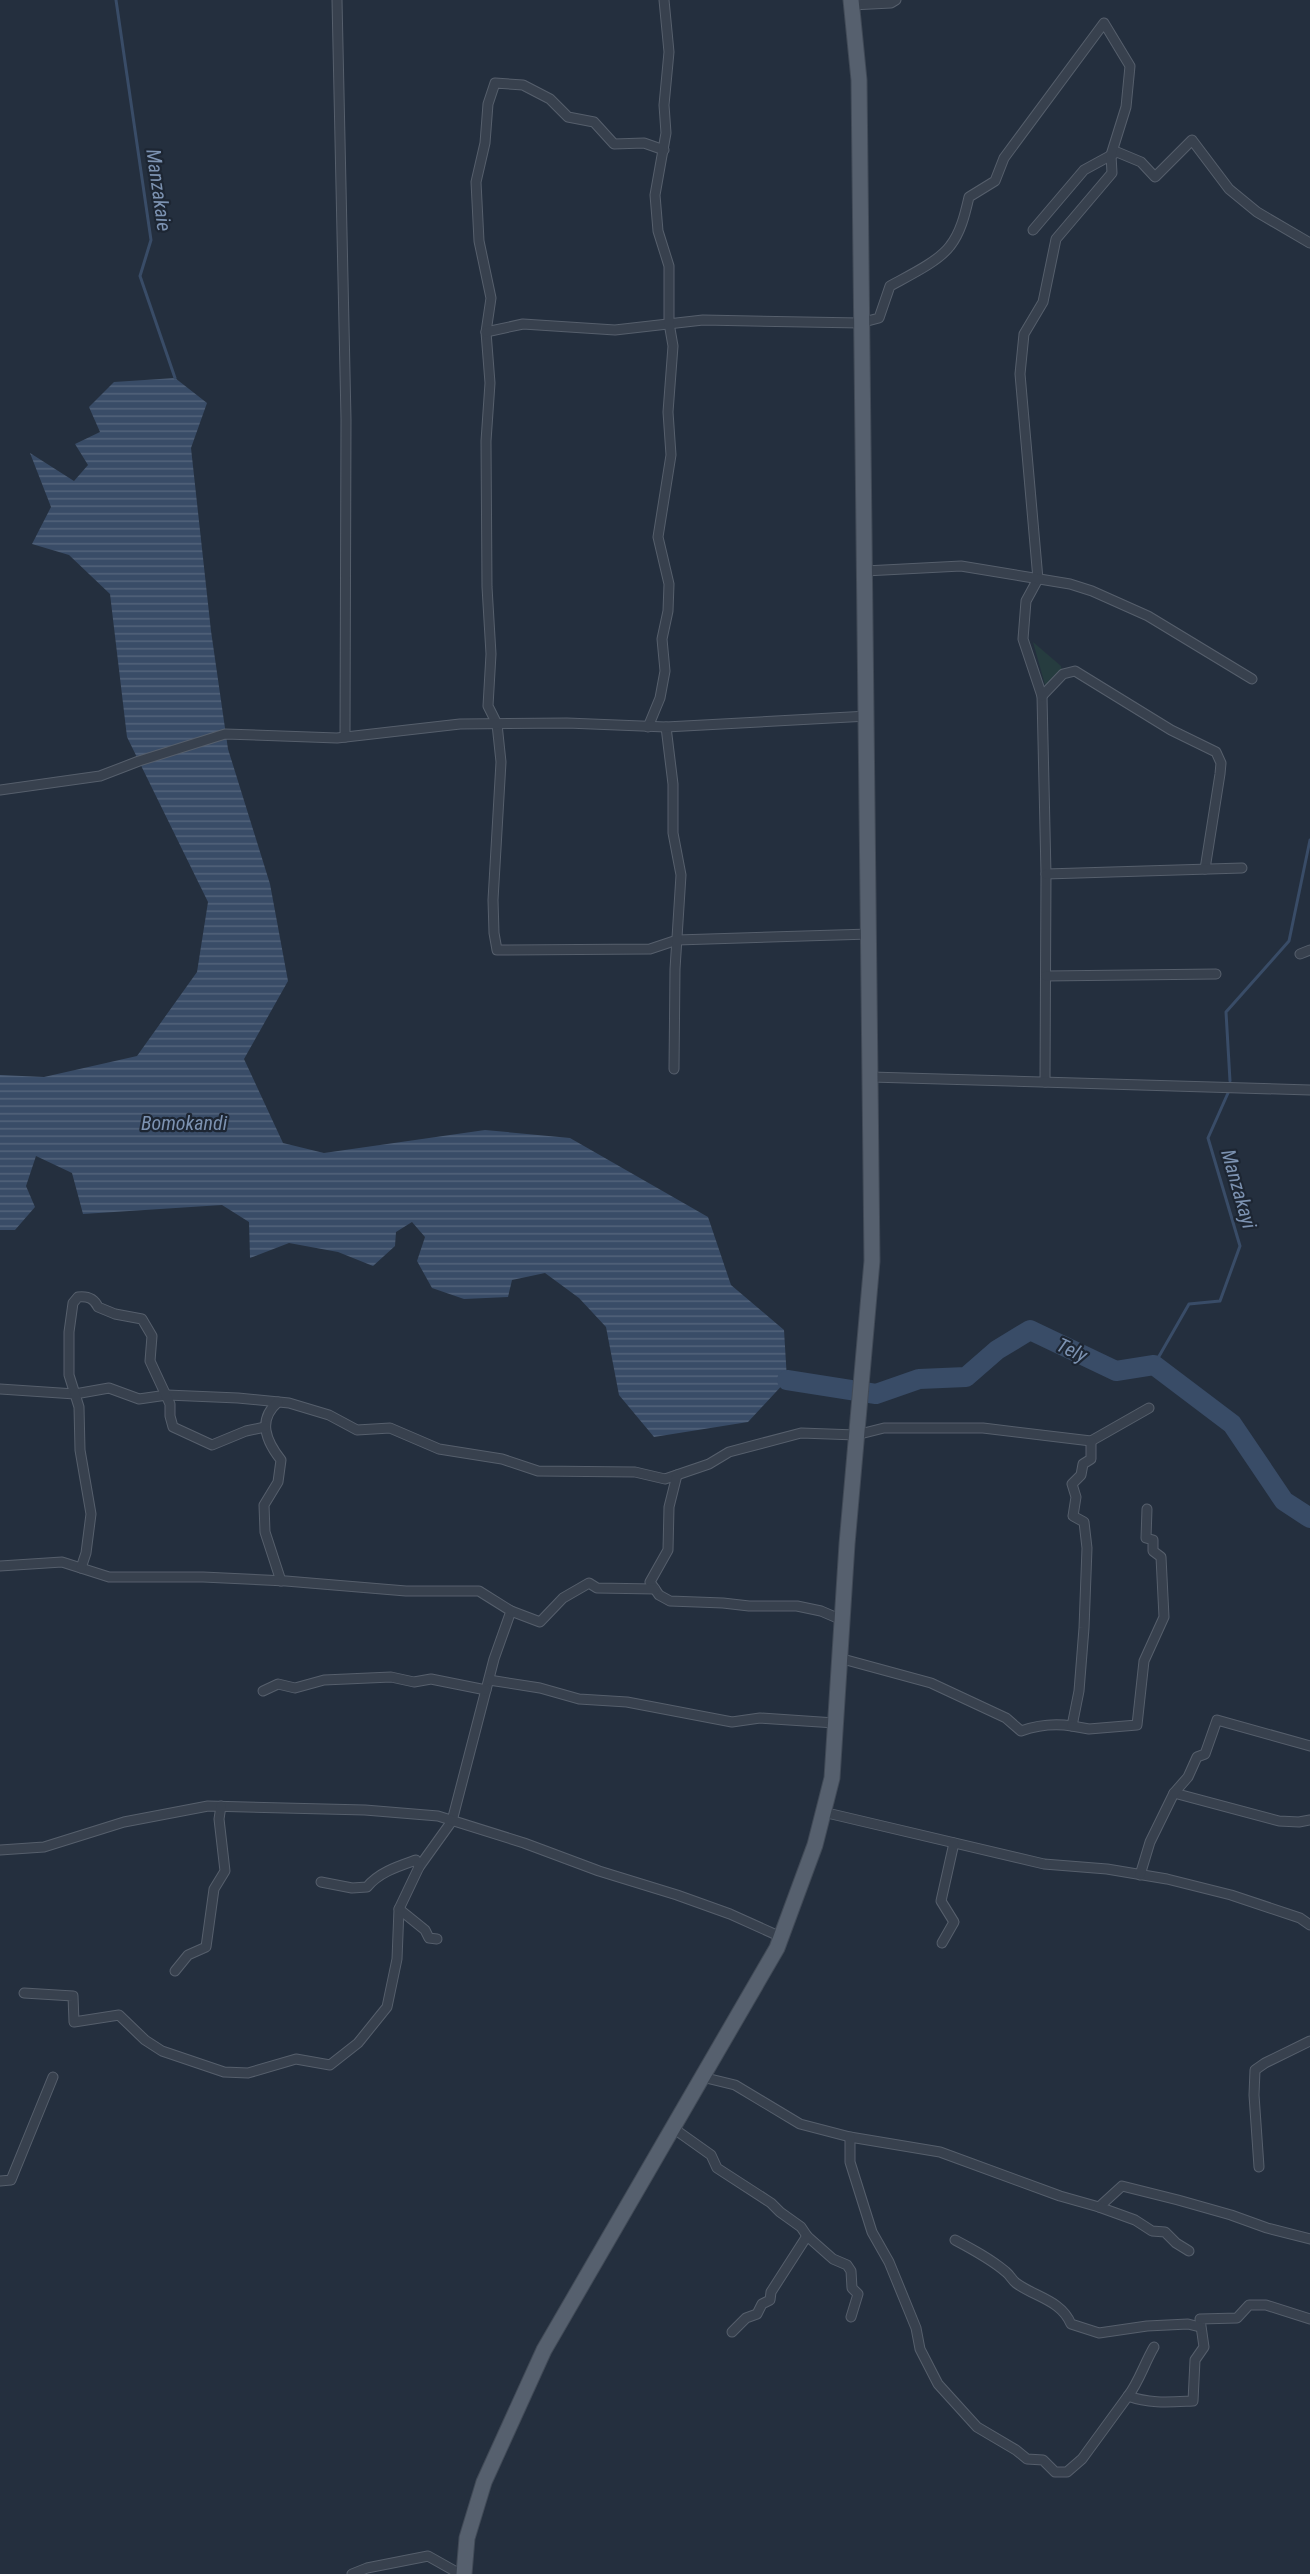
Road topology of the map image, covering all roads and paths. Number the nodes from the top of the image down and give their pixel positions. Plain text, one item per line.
1 (337, 0) edge
2 (664, 0) edge
3 (896, 0) edge
4 (851, 2) edge
5 (664, 150) junction
6 (1111, 155) junction
7 (1033, 230) dead end
8 (1310, 243) edge
9 (669, 323) junction
10 (860, 323) junction
11 (486, 332) junction
12 (865, 571) junction
13 (1038, 579) junction
14 (1252, 679) dead end
15 (1042, 696) junction
16 (868, 716) junction
17 (497, 724) junction
18 (648, 727) junction
19 (666, 727) junction
20 (345, 737) junction
21 (0, 790) edge
22 (1242, 868) dead end
23 (1205, 869) junction
24 (1046, 874) junction
25 (870, 934) junction
26 (677, 940) junction
27 (1310, 950) edge
28 (1300, 954) dead end
29 (1216, 974) dead end
30 (1046, 976) junction
31 (674, 1069) dead end
32 (871, 1077) junction
33 (1045, 1082) junction
34 (1310, 1090) edge
35 (0, 1389) edge
36 (75, 1394) junction
37 (166, 1395) junction
38 (278, 1402) junction
39 (1149, 1408) dead end
40 (265, 1427) junction
41 (856, 1435) junction
42 (1091, 1441) junction
43 (677, 1475) junction
44 (1147, 1509) dead end
45 (0, 1566) edge
46 (81, 1568) junction
47 (281, 1581) junction
48 (655, 1589) junction
49 (511, 1611) junction
50 (842, 1620) junction
51 (839, 1658) junction
52 (489, 1680) junction
53 (486, 1690) junction
54 (263, 1691) dead end
55 (835, 1723) junction
56 (1072, 1726) junction
57 (1310, 1746) edge
58 (1174, 1793) junction
59 (221, 1806) junction
60 (824, 1812) junction
61 (1310, 1820) edge
62 (452, 1821) junction
63 (954, 1843) junction
64 (0, 1850) edge
65 (419, 1867) junction
66 (225, 1871) junction
67 (211, 1874) dead end
68 (1140, 1875) junction
69 (321, 1882) dead end
70 (399, 1910) junction
71 (1310, 1925) edge
72 (781, 1937) junction
73 (437, 1939) dead end
74 (942, 1942) dead end
75 (175, 1971) dead end
76 (24, 1993) dead end
77 (1310, 2041) edge
78 (53, 2077) dead end
79 (702, 2078) junction
80 (673, 2128) junction
81 (850, 2137) junction
82 (1259, 2167) dead end
83 (0, 2181) edge
84 (1099, 2207) junction
85 (807, 2236) junction
86 (1310, 2239) edge
87 (955, 2240) dead end
88 (1189, 2251) dead end
89 (851, 2318) dead end
90 (1310, 2319) edge
91 (1200, 2327) junction
92 (732, 2332) dead end
93 (1154, 2347) dead end
94 (1128, 2396) junction
95 (352, 2574) edge
96 (462, 2574) edge

1 - 20 street
2 - 5 street
3 - 4 street
4 - 10 main road
5 - 9 street
5 - 11 street
6 - 7 street
6 - 8 street
6 - 10 street
6 - 13 street
9 - 10 street
9 - 11 street
9 - 18 street
10 - 12 main road
11 - 17 street
12 - 13 street
12 - 16 main road
13 - 14 street
13 - 15 street
15 - 23 street
15 - 24 street
16 - 19 street
16 - 25 main road
17 - 18 street
17 - 20 street
17 - 26 street
18 - 19 street
19 - 26 street
20 - 21 street
22 - 23 street
23 - 24 street
24 - 30 street
25 - 26 street
25 - 32 main road
26 - 31 street
27 - 28 street
29 - 30 street
30 - 33 street
32 - 33 street
32 - 41 main road
33 - 34 street
35 - 36 street
36 - 37 street
36 - 37 street
36 - 46 street
37 - 38 street
37 - 40 street
38 - 40 street
38 - 43 street
39 - 42 street
40 - 47 street
41 - 42 street
41 - 43 street
41 - 50 main road
42 - 56 street
43 - 48 street
44 - 56 street
45 - 46 street
46 - 47 street
47 - 49 street
48 - 49 street
48 - 50 street
49 - 52 street
50 - 51 main road
51 - 55 main road
51 - 56 street
52 - 53 street
52 - 55 street
53 - 54 street
53 - 62 street
55 - 60 main road
57 - 58 street
58 - 61 street
58 - 68 street
59 - 62 street
59 - 64 street
59 - 66 street
60 - 63 street
60 - 72 main road
62 - 65 street
62 - 72 street
63 - 68 street
63 - 74 street
65 - 69 street
65 - 70 street
66 - 67 street
66 - 75 street
68 - 71 street
70 - 73 street
70 - 76 street
72 - 79 main road
77 - 82 street
78 - 83 street
79 - 80 main road
79 - 81 street
80 - 85 street
80 - 96 main road
81 - 84 street
81 - 94 street
84 - 86 street
84 - 88 street
85 - 89 street
85 - 92 street
87 - 91 street
90 - 91 street
91 - 94 street
93 - 94 street
95 - 96 street

